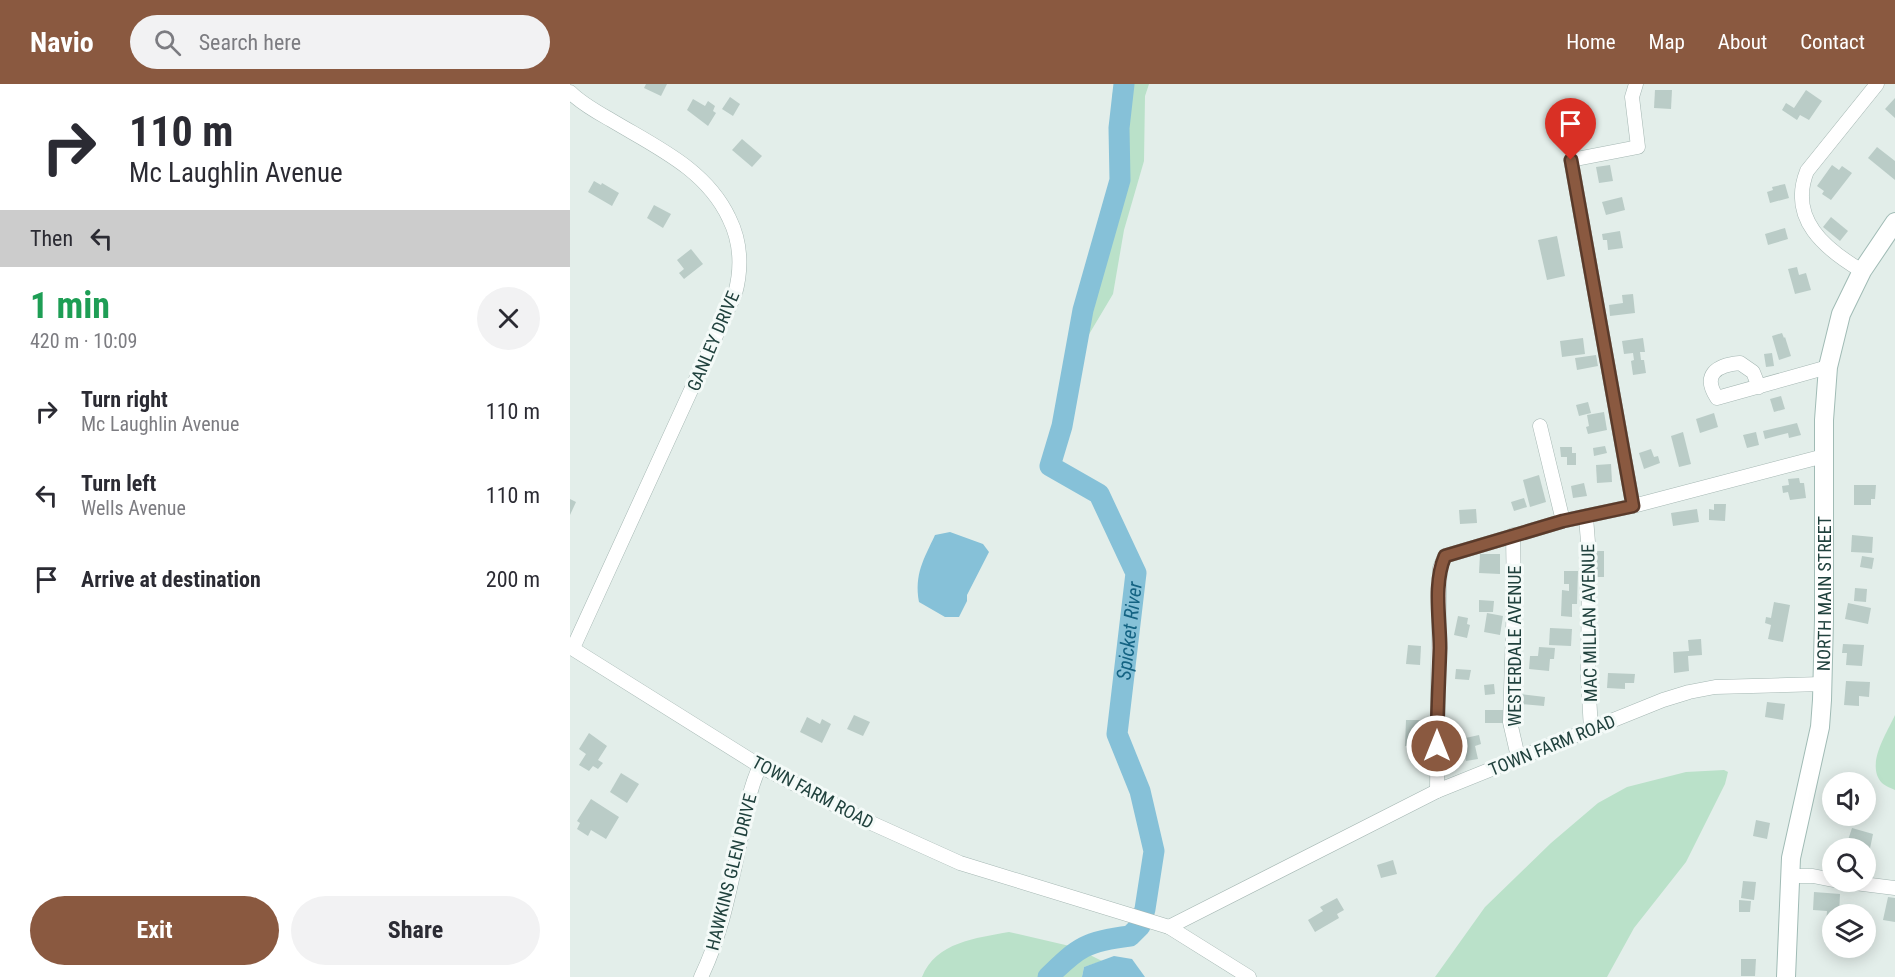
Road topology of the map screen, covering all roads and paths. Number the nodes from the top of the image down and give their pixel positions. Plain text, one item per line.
1 (1636, 84) edge
2 (1877, 84) edge
3 (570, 92) edge
4 (1895, 222) edge
5 (1862, 272) junction
6 (1828, 367) junction
7 (1759, 387) dead end
8 (1540, 426) dead end
9 (1824, 456) junction
10 (1633, 506) junction
11 (1586, 517) junction
12 (1563, 521) junction
13 (1513, 535) junction
14 (571, 647) edge
15 (1822, 684) junction
16 (1592, 730) junction
17 (1518, 757) junction
18 (760, 766) junction
19 (1437, 791) junction
20 (1789, 876) junction
21 (1822, 878) edge
22 (1876, 886) edge
23 (1895, 888) edge
24 (1169, 927) junction
25 (701, 977) edge
26 (1249, 977) edge
27 (1786, 977) edge

1 - 10 street
2 - 5 street
3 - 14 street, GANLEY DRIVE
4 - 5 street, NORTH MAIN STREET
5 - 6 street, NORTH MAIN STREET
6 - 7 street
6 - 9 street, NORTH MAIN STREET
8 - 12 street
9 - 10 street
9 - 15 street, NORTH MAIN STREET
10 - 11 street
11 - 12 street
11 - 16 street, MAC MILLAN AVENUE
12 - 13 street
13 - 17 street, WESTERDALE AVENUE
13 - 19 street
14 - 18 street, TOWN FARM ROAD
15 - 16 street, TOWN FARM ROAD
15 - 20 street, NORTH MAIN STREET
16 - 17 street, TOWN FARM ROAD
17 - 19 street, TOWN FARM ROAD
18 - 24 street, TOWN FARM ROAD
18 - 25 street, HAWKINS GLEN DRIVE
19 - 24 street, TOWN FARM ROAD
20 - 21 street
20 - 27 street, NORTH MAIN STREET
22 - 23 street
24 - 26 street, TOWN FARM ROAD

